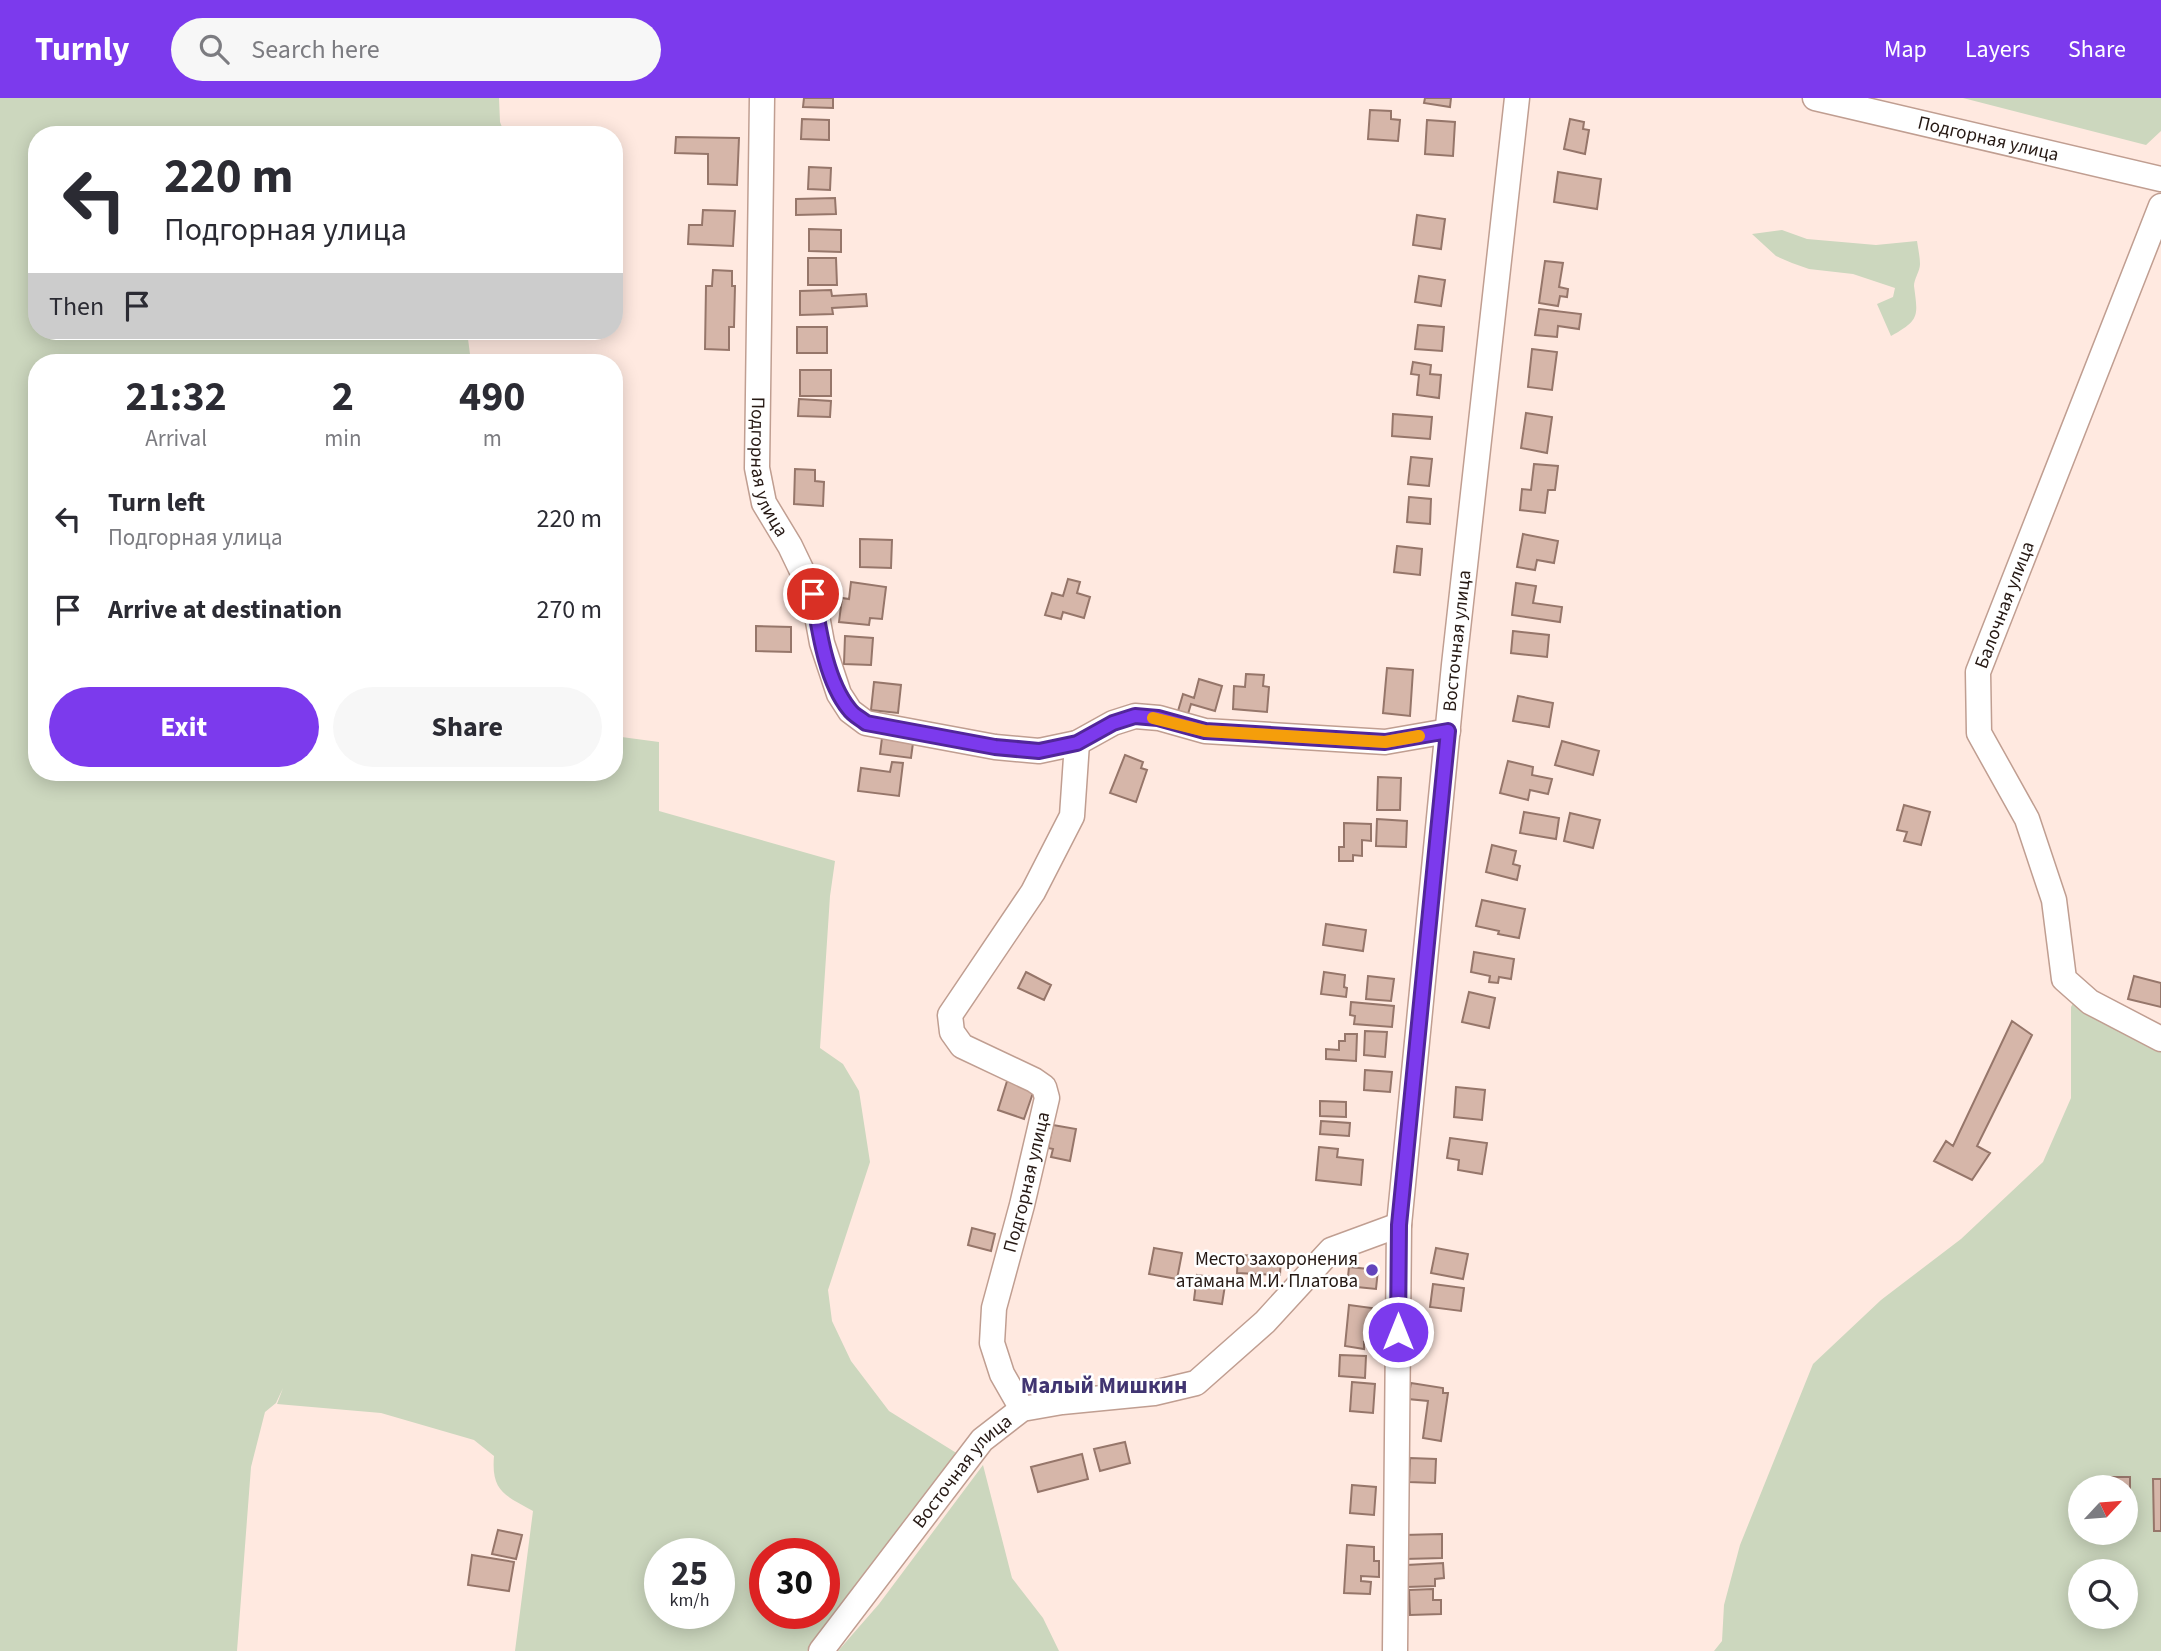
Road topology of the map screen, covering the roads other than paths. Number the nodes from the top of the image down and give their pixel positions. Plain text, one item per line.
1 (762, 98) edge
2 (1517, 98) edge
3 (1815, 98) edge
4 (2161, 179) edge
5 (2161, 206) edge
6 (1448, 731) junction
7 (1077, 743) junction
8 (2161, 1039) edge
9 (1399, 1225) junction
10 (1022, 1409) junction
11 (821, 1651) edge
12 (1395, 1651) edge

1 - 7 street, Подгорная улица
2 - 6 street, Восточная улица
3 - 4 street, Подгорная улица
5 - 8 street, Балочная улица
6 - 7 street, Подгорная улица
6 - 9 street, Восточная улица
7 - 10 street, Подгорная улица
9 - 10 street, Восточная улица
9 - 12 street, Восточная улица
10 - 11 street, Восточная улица

